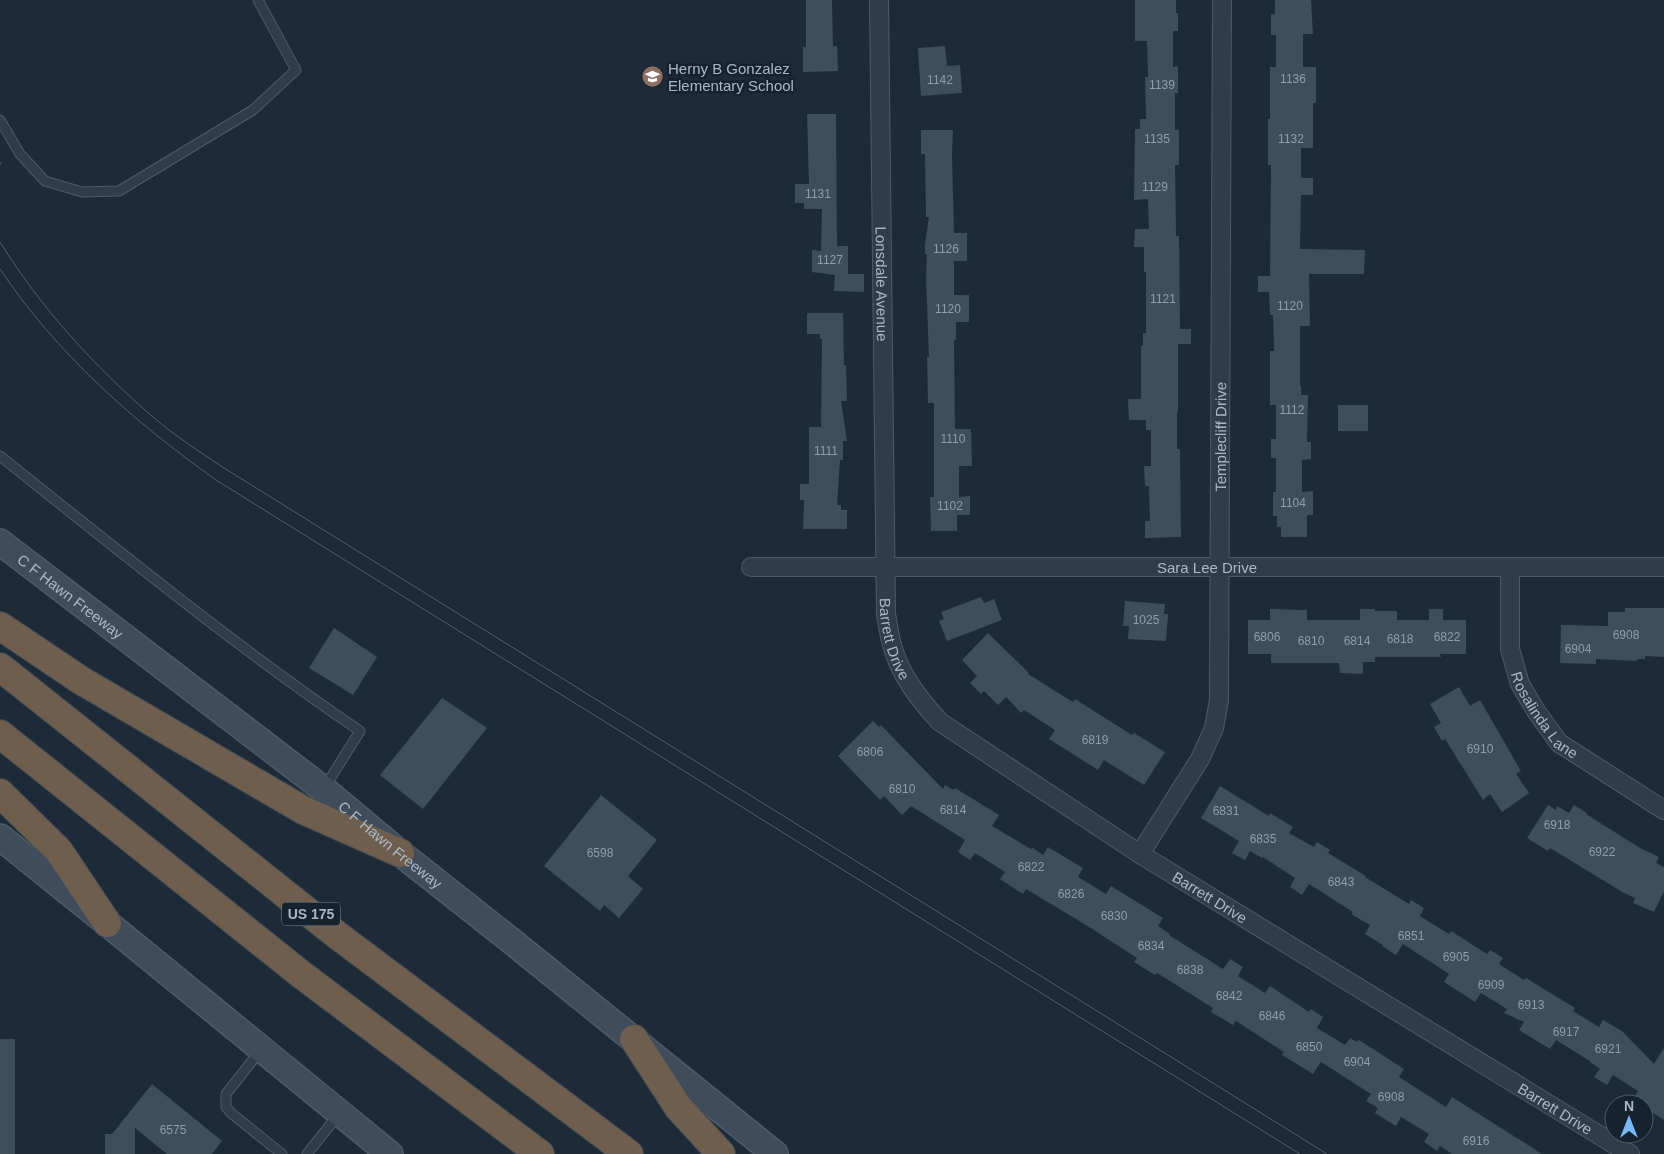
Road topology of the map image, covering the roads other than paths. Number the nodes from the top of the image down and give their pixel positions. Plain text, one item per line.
1 (258, 0) edge
2 (878, 0) edge
3 (1222, 0) edge
4 (0, 120) edge
5 (0, 456) edge
6 (0, 542) edge
7 (1220, 566) junction
8 (751, 567) dead end
9 (885, 567) junction
10 (1510, 567) junction
11 (1664, 567) edge
12 (0, 626) edge
13 (0, 667) edge
14 (0, 734) edge
15 (323, 790) junction
16 (0, 793) edge
17 (1664, 810) edge
18 (0, 837) edge
19 (400, 853) junction
20 (1140, 854) junction
21 (107, 922) junction
22 (634, 1039) junction
23 (262, 1048) junction
24 (340, 1112) junction
25 (282, 1154) edge
26 (307, 1154) edge
27 (390, 1154) edge
28 (540, 1154) edge
29 (629, 1154) edge
30 (720, 1154) edge
31 (776, 1154) edge
32 (1630, 1154) edge

1 - 4 lane
2 - 9 street, Lonsdale Avenue
3 - 7 street, Templecliff Drive
5 - 15 lane
6 - 15 main road, C F Hawn Freeway
7 - 9 street, Sara Lee Drive
7 - 10 street, Sara Lee Drive
7 - 20 street, Templecliff Drive
8 - 9 street, Sara Lee Drive
9 - 20 street, Barrett Drive
10 - 11 street, Sara Lee Drive
10 - 17 street, Rosalinda Lane
12 - 19 highway
13 - 29 highway, US 175
14 - 28 highway
15 - 19 main road, C F Hawn Freeway
16 - 21 highway
18 - 21 main road
19 - 22 main road, C F Hawn Freeway
20 - 32 street, Barrett Drive
21 - 23 main road
22 - 30 highway
22 - 31 main road, C F Hawn Freeway
23 - 24 main road
23 - 25 lane
24 - 26 lane
24 - 27 main road

